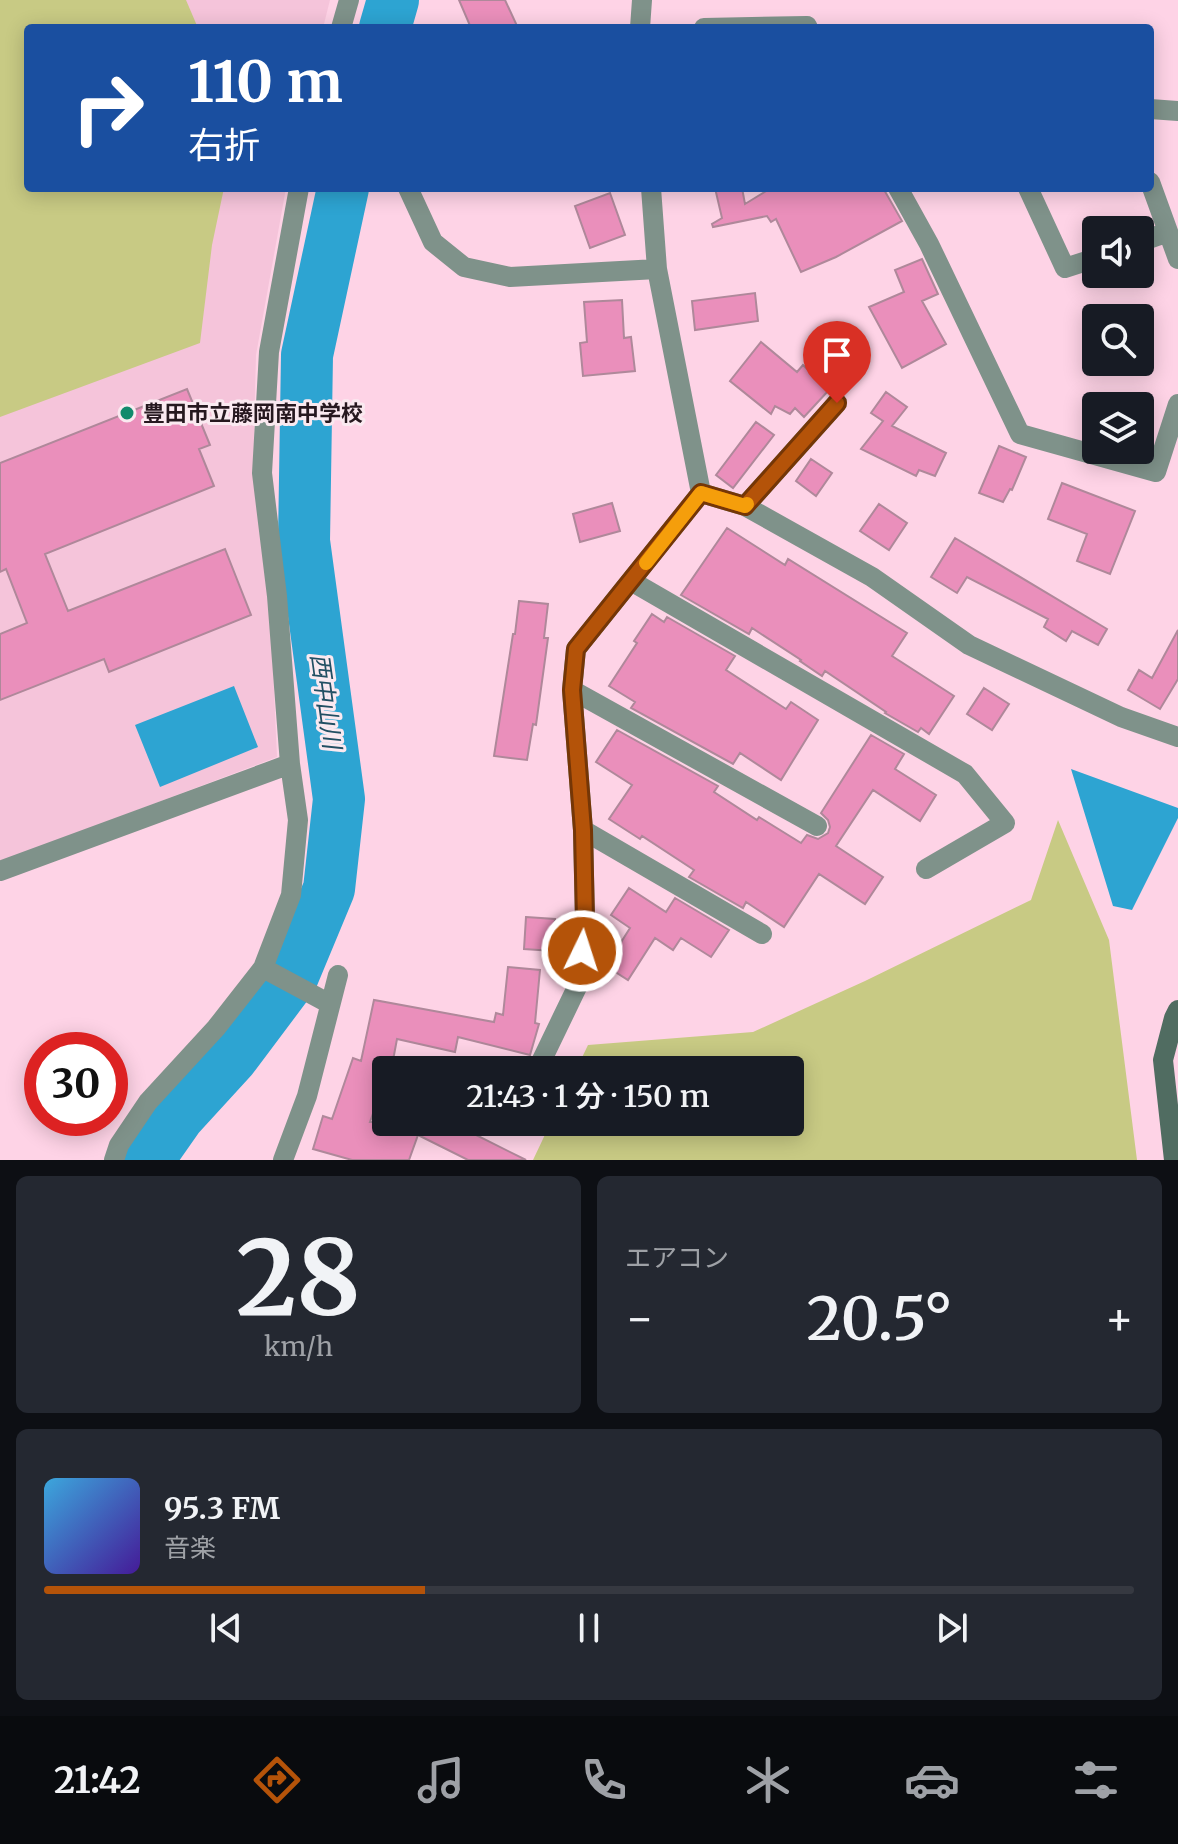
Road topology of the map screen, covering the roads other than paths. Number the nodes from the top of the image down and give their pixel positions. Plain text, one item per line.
1 (349, 0) edge
2 (642, 0) edge
3 (342, 24) edge
4 (640, 24) edge
5 (1154, 109) edge
6 (1178, 111) edge
7 (298, 192) edge
8 (410, 192) edge
9 (651, 192) edge
10 (900, 192) edge
11 (1030, 192) edge
12 (1154, 192) edge
13 (1168, 232) junction
14 (1154, 237) edge
15 (1178, 259) edge
16 (1082, 263) edge
17 (657, 269) junction
18 (837, 403) dead end
19 (1178, 404) edge
20 (701, 493) junction
21 (745, 506) junction
22 (631, 581) junction
23 (572, 690) junction
24 (1178, 737) edge
25 (290, 764) junction
26 (817, 826) dead end
27 (583, 830) junction
28 (926, 869) dead end
29 (0, 871) edge
30 (762, 934) dead end
31 (269, 971) junction
32 (338, 975) dead end
33 (324, 1000) junction
34 (1178, 1010) edge
35 (544, 1056) edge
36 (114, 1160) edge
37 (283, 1160) edge
38 (1174, 1160) edge

1 - 3 street
2 - 4 street
5 - 6 street
7 - 25 street
8 - 17 street
9 - 17 street
10 - 19 street
11 - 16 street
12 - 13 street
13 - 14 street
13 - 15 street
17 - 20 street
18 - 21 street
20 - 21 street
20 - 22 street
21 - 24 street
22 - 23 street
22 - 28 street
23 - 26 street
23 - 27 street
25 - 29 street
25 - 31 street
27 - 30 street
27 - 35 street
31 - 33 street
31 - 36 street
32 - 33 street
33 - 37 street
34 - 38 street

